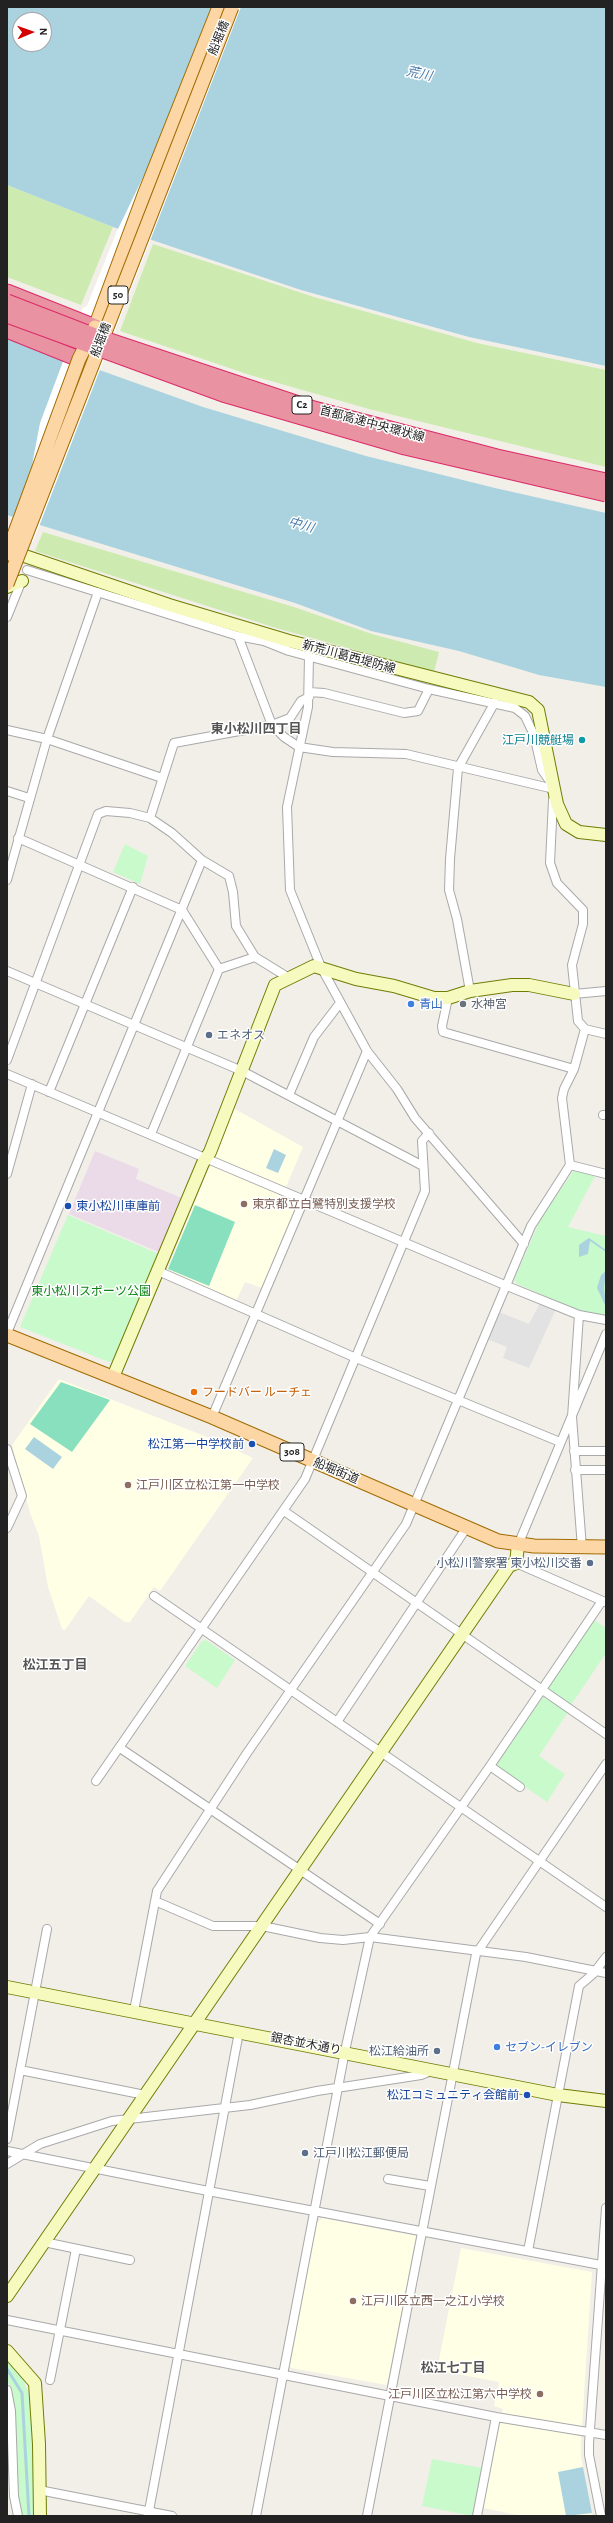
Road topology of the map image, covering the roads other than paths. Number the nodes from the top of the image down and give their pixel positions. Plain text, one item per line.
1 (219, 7) edge
2 (232, 7) edge
3 (7, 292) edge
4 (7, 302) edge
5 (7, 315) edge
6 (95, 327) junction
7 (7, 330) edge
8 (99, 344) junction
9 (79, 359) junction
10 (606, 481) edge
11 (606, 494) edge
12 (7, 550) edge
13 (7, 554) edge
14 (27, 570) junction
15 (7, 586) edge
16 (98, 592) junction
17 (7, 617) edge
18 (238, 636) junction
19 (265, 638) junction
20 (309, 656) junction
21 (430, 689) junction
22 (309, 694) junction
23 (495, 702) junction
24 (272, 724) junction
25 (7, 730) edge
26 (47, 739) junction
27 (299, 746) junction
28 (458, 768) junction
29 (162, 778) junction
30 (554, 789) junction
31 (7, 791) edge
32 (29, 798) junction
33 (150, 818) junction
34 (606, 835) edge
35 (18, 838) junction
36 (202, 860) junction
37 (79, 864) junction
38 (7, 880) edge
39 (133, 887) junction
40 (182, 910) junction
41 (255, 957) junction
42 (321, 967) junction
43 (219, 969) junction
44 (7, 971) edge
45 (289, 978) junction
46 (35, 983) junction
47 (470, 991) junction
48 (606, 991) edge
49 (574, 994) junction
50 (448, 998) junction
51 (340, 1003) junction
52 (85, 1004) junction
53 (135, 1025) junction
54 (585, 1030) junction
55 (606, 1034) edge
56 (187, 1047) junction
57 (367, 1051) junction
58 (7, 1060) edge
59 (574, 1070) junction
60 (242, 1071) junction
61 (7, 1074) edge
62 (32, 1084) junction
63 (49, 1092) junction
64 (289, 1095) junction
65 (99, 1112) junction
66 (338, 1121) junction
67 (429, 1133) junction
68 (151, 1134) junction
69 (207, 1158) junction
70 (570, 1165) junction
71 (423, 1166) junction
72 (7, 1174) edge
73 (606, 1174) edge
74 (305, 1200) junction
75 (404, 1242) junction
76 (524, 1244) junction
77 (158, 1271) junction
78 (507, 1286) junction
79 (256, 1313) junction
80 (579, 1315) junction
81 (606, 1320) edge
82 (7, 1334) edge
83 (606, 1334) edge
84 (356, 1358) junction
85 (113, 1377) junction
86 (458, 1399) junction
87 (212, 1417) junction
88 (572, 1417) junction
89 (560, 1442) junction
90 (7, 1449) edge
91 (574, 1451) junction
92 (606, 1451) edge
93 (312, 1461) junction
94 (575, 1470) junction
95 (606, 1470) edge
96 (414, 1505) junction
97 (284, 1511) junction
98 (467, 1527) junction
99 (7, 1528) edge
100 (518, 1545) junction
101 (606, 1547) edge
102 (582, 1548) junction
103 (516, 1563) junction
104 (373, 1572) junction
105 (154, 1596) dead end
106 (604, 1602) edge
107 (418, 1603) junction
108 (202, 1629) junction
109 (462, 1635) junction
110 (292, 1690) junction
111 (542, 1690) junction
112 (337, 1722) junction
113 (606, 1734) edge
114 (120, 1748) junction
115 (381, 1754) junction
116 (606, 1764) edge
117 (490, 1766) junction
118 (96, 1781) dead end
119 (520, 1787) dead end
120 (461, 1808) junction
121 (209, 1809) junction
122 (539, 1861) junction
123 (300, 1870) junction
124 (155, 1901) junction
125 (606, 1907) edge
126 (380, 1924) junction
127 (262, 1926) junction
128 (47, 1929) dead end
129 (370, 1937) junction
130 (478, 1950) junction
131 (606, 1957) edge
132 (596, 1970) junction
133 (606, 1973) edge
134 (7, 1987) edge
135 (35, 1992) junction
136 (134, 2011) junction
137 (195, 2022) junction
138 (239, 2032) junction
139 (345, 2051) junction
140 (434, 2069) junction
141 (20, 2070) junction
142 (452, 2073) junction
143 (339, 2087) junction
144 (145, 2095) junction
145 (558, 2095) junction
146 (606, 2101) edge
147 (224, 2109) junction
148 (128, 2120) junction
149 (7, 2139) edge
150 (7, 2150) edge
151 (24, 2153) junction
152 (7, 2164) edge
153 (94, 2168) junction
154 (388, 2179) dead end
155 (430, 2186) junction
156 (208, 2191) junction
157 (606, 2208) edge
158 (315, 2211) junction
159 (418, 2230) junction
160 (44, 2242) junction
161 (76, 2249) junction
162 (528, 2251) junction
163 (130, 2260) dead end
164 (603, 2266) edge
165 (7, 2296) edge
166 (7, 2320) edge
167 (59, 2331) junction
168 (7, 2351) edge
169 (177, 2354) junction
170 (283, 2375) junction
171 (50, 2380) dead end
172 (7, 2390) edge
173 (390, 2395) junction
174 (8, 2401) edge
175 (496, 2417) junction
176 (590, 2433) junction
177 (606, 2435) edge
178 (10, 2452) edge
179 (10, 2478) edge
180 (39, 2490) junction
181 (148, 2514) edge
182 (18, 2516) edge
183 (40, 2516) edge
184 (172, 2516) edge
185 (256, 2516) edge
186 (366, 2516) edge
187 (477, 2516) edge
188 (602, 2516) edge

1 - 6 main road, 船堀橋 / 50
2 - 8 main road, 船堀橋 / 50, bridge
3 - 6 highway
4 - 10 highway, 首都高速中央環状線 / C2, bridge
5 - 11 highway, 首都高速中央環状線 / C2, bridge
6 - 8 highway, bridge
6 - 9 main road, 船堀橋 / 50, bridge
7 - 9 highway
8 - 9 highway, bridge
8 - 15 main road, 船堀橋 / 50, bridge
9 - 13 main road, 船堀橋 / 50, bridge
12 - 14 street, 新荒川葛西堤防線
14 - 15 street
14 - 16 street
14 - 17 street
14 - 19 street, 新荒川葛西堤防線
16 - 18 street
16 - 26 street
18 - 19 street
18 - 24 street
19 - 20 street
19 - 30 street, 新荒川葛西堤防線
20 - 21 street
20 - 22 street
21 - 22 street
21 - 23 street
22 - 24 street
22 - 27 street
23 - 28 street
23 - 30 street
24 - 27 street
24 - 29 street
25 - 26 street
26 - 29 street
26 - 32 street
27 - 28 street
27 - 42 street
28 - 30 street
28 - 47 street
29 - 33 street
30 - 34 street, 新荒川葛西堤防線
30 - 49 street
31 - 32 street
32 - 35 street
33 - 36 street
33 - 37 street
35 - 37 street
35 - 38 street
36 - 40 street
36 - 41 street
37 - 39 street
37 - 46 street
39 - 40 street
39 - 52 street
40 - 43 street
40 - 53 street
41 - 43 street
41 - 45 street
42 - 45 street
42 - 50 street
42 - 51 street
43 - 56 street
44 - 46 street
45 - 60 street
46 - 52 street
46 - 58 street
47 - 49 street
47 - 50 street
48 - 49 street
49 - 54 street
50 - 59 street
51 - 57 street
51 - 64 street
52 - 53 street
52 - 63 street
53 - 56 street
53 - 65 street
54 - 55 street
54 - 59 street
56 - 60 street
56 - 68 street
57 - 66 street
57 - 67 street
59 - 70 street
60 - 64 street
60 - 69 street
61 - 62 street
62 - 63 street
62 - 72 street
63 - 65 street
64 - 66 street
65 - 68 street
65 - 82 street
66 - 71 street
66 - 74 street
67 - 71 street
67 - 76 street
68 - 69 street
69 - 74 street
69 - 77 street
70 - 73 street
70 - 76 street
71 - 75 street
74 - 75 street
74 - 79 street
75 - 78 street
75 - 84 street
76 - 78 street
77 - 79 street
77 - 85 street
78 - 80 street
78 - 86 street
79 - 84 street
79 - 87 street
80 - 81 street
80 - 88 street
82 - 85 main road, 船堀街道 / 308
83 - 88 street
84 - 86 street
84 - 93 street
85 - 87 main road, 船堀街道 / 308
86 - 89 street
86 - 96 street
87 - 93 main road, 船堀街道 / 308
88 - 89 street
88 - 91 street
89 - 100 street
90 - 99 street
91 - 92 street
91 - 94 street
93 - 96 main road, 船堀街道 / 308
93 - 97 street
94 - 95 street
94 - 102 street
96 - 98 main road, 船堀街道 / 308
96 - 104 street
97 - 104 street
97 - 108 street
98 - 100 main road, 船堀街道 / 308
98 - 107 street
100 - 102 main road, 船堀街道 / 308
100 - 103 street
101 - 102 main road, 船堀街道 / 308
103 - 106 street
103 - 109 street
104 - 107 street
104 - 110 street
105 - 108 street
106 - 111 street
107 - 109 street
107 - 112 street
108 - 110 street
108 - 114 street
109 - 111 street
109 - 115 street
110 - 112 street
110 - 121 street
111 - 113 street
111 - 117 street
112 - 115 street
114 - 118 street
114 - 121 street
115 - 120 street
115 - 123 street
116 - 122 street
117 - 119 street
117 - 120 street
120 - 122 street
120 - 126 street
121 - 123 street
121 - 124 street
122 - 125 street
122 - 130 street
123 - 126 street
123 - 127 street
124 - 127 street
124 - 136 street
126 - 129 street
127 - 129 street
127 - 137 street
128 - 135 street
129 - 130 street
129 - 139 street
130 - 132 street
130 - 142 street
131 - 132 street
132 - 133 street
132 - 145 street
134 - 135 street, 銀杏並木通り
135 - 136 street, 銀杏並木通り
135 - 141 street
136 - 137 street, 銀杏並木通り
137 - 138 street, 銀杏並木通り
137 - 144 street
138 - 139 street, 銀杏並木通り
138 - 147 street
139 - 140 street, 銀杏並木通り
139 - 143 street
140 - 142 street, 銀杏並木通り
140 - 143 street
141 - 144 street
141 - 149 street
142 - 145 street, 銀杏並木通り
142 - 155 street
143 - 147 street
143 - 158 street
144 - 148 street
145 - 146 street, 銀杏並木通り
145 - 162 street
147 - 148 street
147 - 156 street
148 - 151 street
148 - 153 street
150 - 151 street
151 - 152 street
151 - 153 street
153 - 156 street
153 - 160 street
154 - 155 street
155 - 159 street
156 - 158 street
156 - 169 street
157 - 164 street
158 - 159 street
158 - 170 street
159 - 162 street
159 - 173 street
160 - 161 street
160 - 165 street
161 - 163 street
161 - 167 street
162 - 164 street
164 - 176 street
166 - 167 street
167 - 169 street
167 - 171 street
168 - 180 street
169 - 170 street
169 - 181 street
170 - 173 street
170 - 185 street
172 - 174 street
173 - 175 street
173 - 186 street
174 - 178 street
175 - 176 street
175 - 187 street
176 - 177 street
176 - 188 street
178 - 179 street
179 - 182 street
180 - 181 street
180 - 183 street
181 - 184 street

